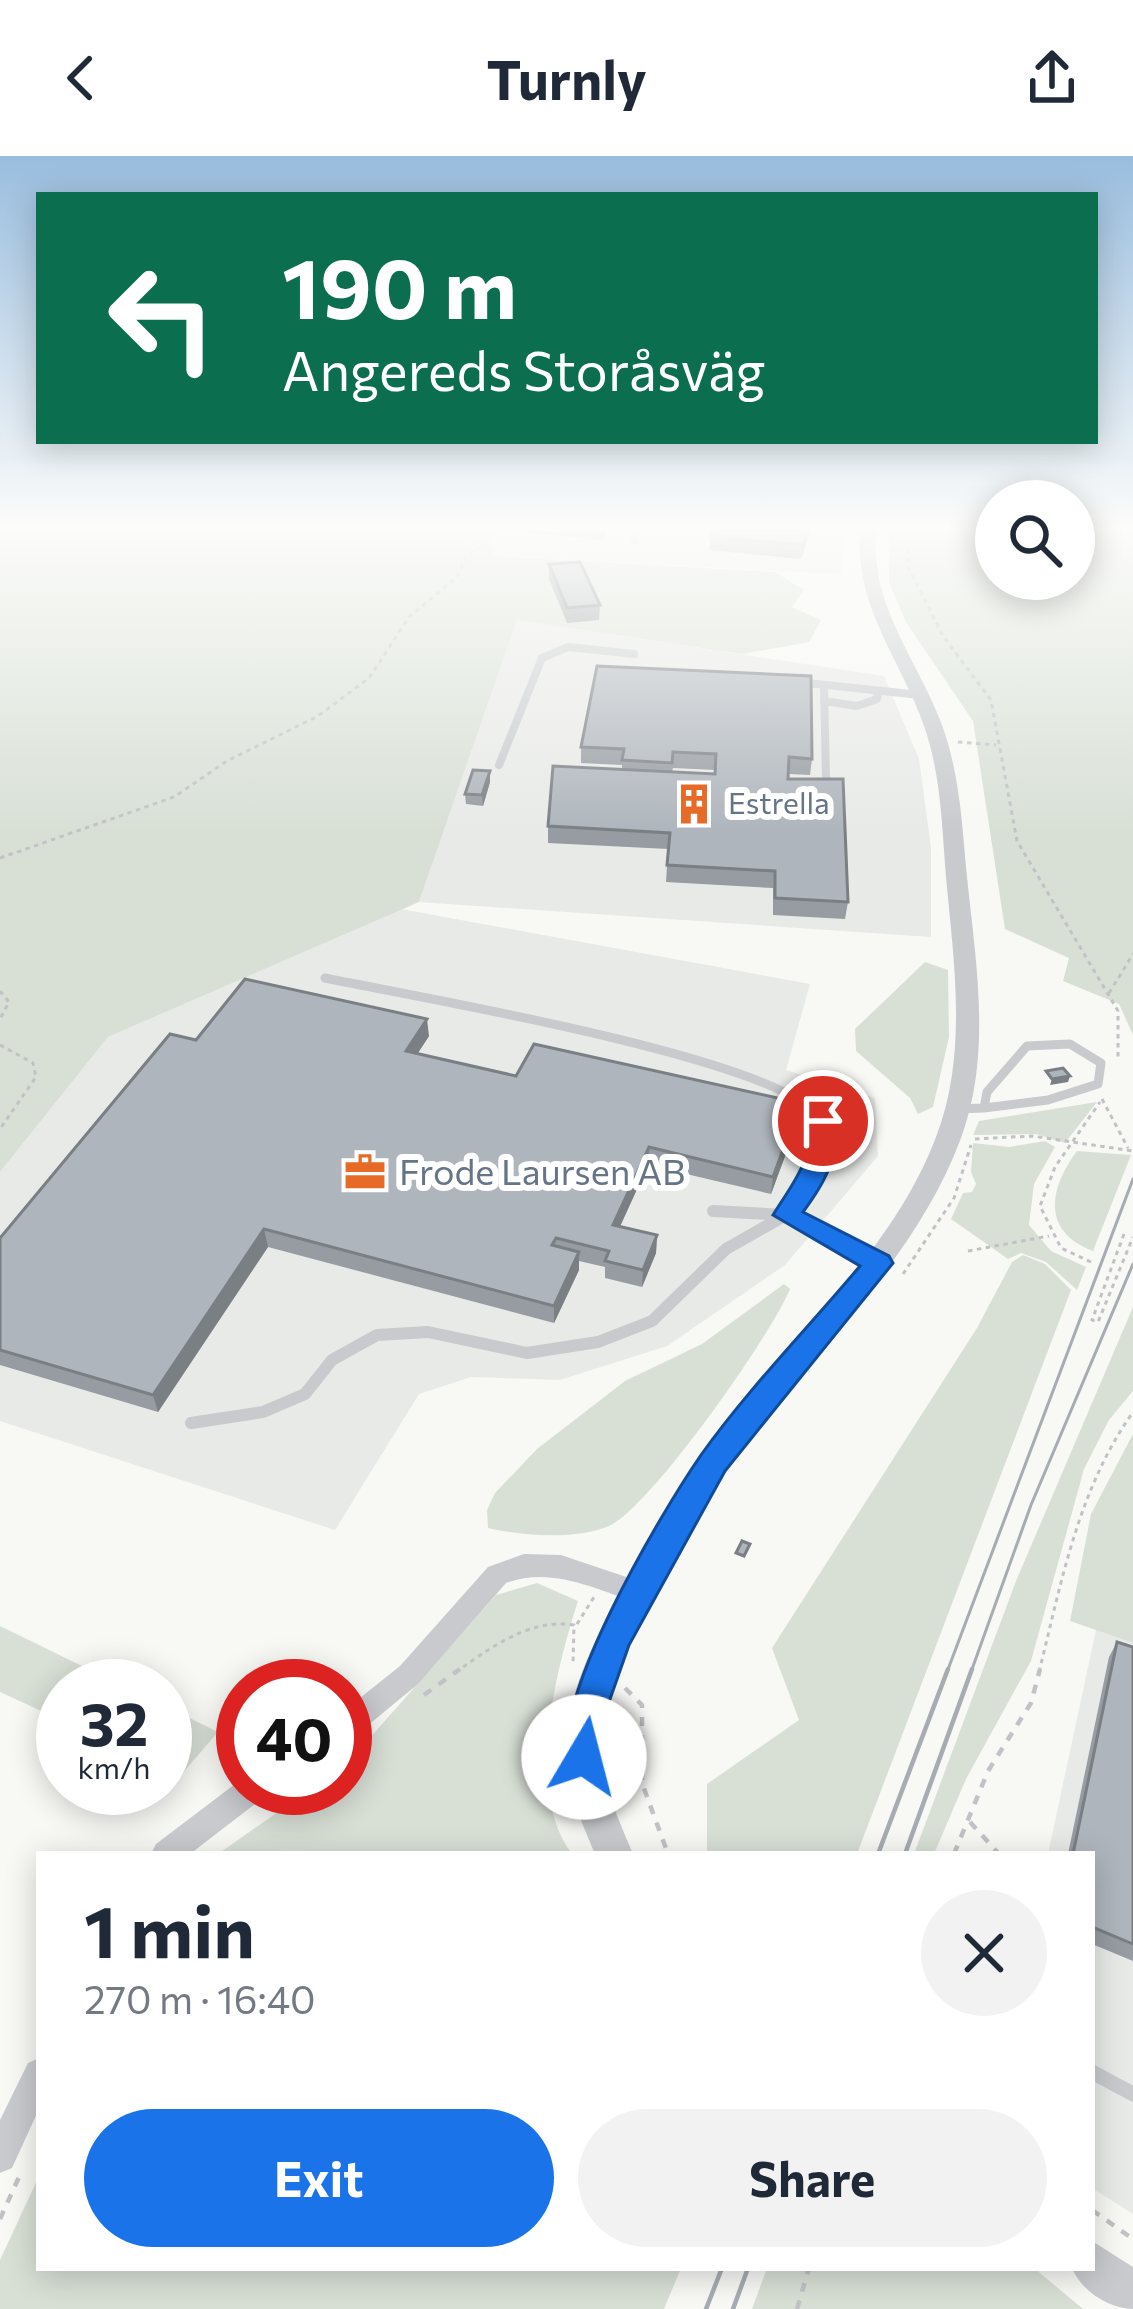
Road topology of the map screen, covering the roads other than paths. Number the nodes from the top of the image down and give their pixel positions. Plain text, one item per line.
1 (886, 631) edge
2 (634, 654) dead end
3 (795, 682) edge
4 (824, 686) junction
5 (878, 693) junction
6 (920, 695) junction
7 (824, 700) junction
8 (499, 765) dead end
9 (826, 778) edge
10 (325, 978) dead end
11 (970, 1109) junction
12 (713, 1211) dead end
13 (786, 1215) junction
14 (891, 1269) junction
15 (191, 1423) dead end
16 (638, 1592) junction
17 (372, 1705) edge
18 (217, 1815) edge
19 (170, 1851) edge
20 (613, 1851) edge
21 (1095, 2074) edge
22 (36, 2080) edge
23 (1133, 2094) edge
24 (0, 2156) edge
25 (1095, 2265) edge
26 (1133, 2295) edge

1 - 6 street
2 - 8 lane
3 - 4 lane
4 - 5 lane
4 - 7 lane
5 - 6 lane
5 - 7 lane
6 - 11 street
7 - 9 lane
10 - 13 lane
11 - 11 lane
11 - 14 street
12 - 13 lane
13 - 14 lane
13 - 15 lane
14 - 16 street
16 - 17 street
16 - 20 street
18 - 19 street
21 - 23 lane
22 - 24 street
25 - 26 street

